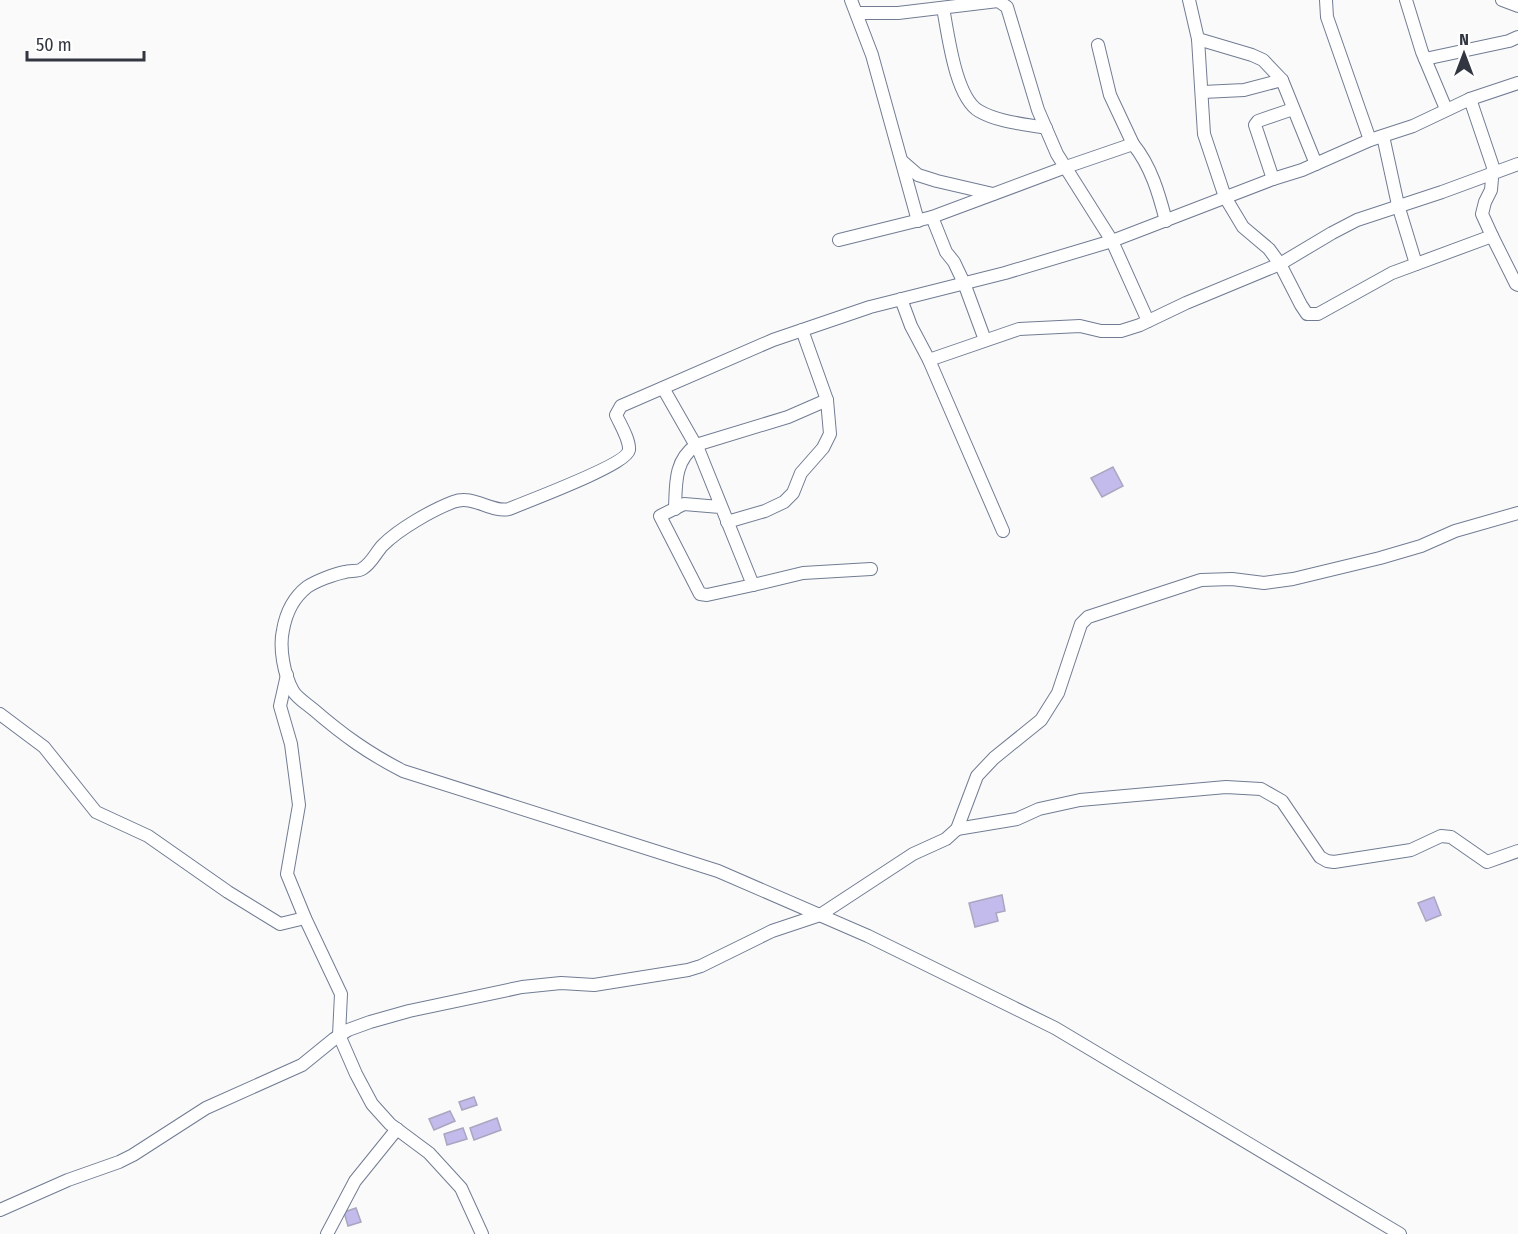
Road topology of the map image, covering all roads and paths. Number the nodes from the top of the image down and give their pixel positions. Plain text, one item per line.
1 (851, 0) edge
2 (998, 0) edge
3 (1189, 0) edge
4 (1326, 0) edge
5 (1406, 0) edge
6 (1502, 0) edge
7 (1518, 6) edge
8 (943, 8) junction
9 (857, 13) junction
10 (1518, 37) edge
11 (1198, 39) junction
12 (1098, 45) dead end
13 (1425, 59) junction
14 (1282, 80) junction
15 (1518, 84) edge
16 (1203, 92) junction
17 (1470, 99) junction
18 (1446, 108) junction
19 (1293, 109) junction
20 (1046, 128) junction
21 (1383, 136) junction
22 (1370, 140) junction
23 (1133, 144) junction
24 (903, 162) junction
25 (1316, 164) junction
26 (1518, 164) edge
27 (1066, 167) junction
28 (1493, 172) junction
29 (1273, 179) junction
30 (993, 194) junction
31 (1225, 197) junction
32 (1398, 205) junction
33 (932, 218) junction
34 (918, 221) junction
35 (1166, 221) junction
36 (1492, 236) junction
37 (839, 240) dead end
38 (1112, 241) junction
39 (1280, 264) junction
40 (1416, 264) junction
41 (964, 283) junction
42 (1518, 285) edge
43 (901, 299) junction
44 (1148, 321) junction
45 (802, 330) junction
46 (985, 340) junction
47 (929, 360) junction
48 (663, 388) junction
49 (827, 400) junction
50 (696, 445) junction
51 (720, 507) junction
52 (675, 509) junction
53 (1518, 513) edge
54 (727, 522) junction
55 (1003, 531) dead end
56 (871, 569) dead end
57 (753, 585) junction
58 (287, 675) junction
59 (0, 714) edge
60 (957, 829) junction
61 (1518, 851) edge
62 (820, 915) junction
63 (305, 918) junction
64 (339, 1035) junction
65 (397, 1129) junction
66 (0, 1210) edge
67 (327, 1234) edge
68 (482, 1234) edge
69 (1400, 1234) edge

1 - 9 street
2 - 8 street
2 - 20 street
3 - 11 street
4 - 22 street
5 - 13 street
6 - 7 street
8 - 9 street
8 - 20 street
9 - 24 street
10 - 13 street
11 - 14 street
11 - 16 street
12 - 23 street
13 - 18 street
14 - 16 street
14 - 19 street
15 - 17 street
16 - 31 street
17 - 18 street
17 - 28 street
18 - 21 street
19 - 25 street
19 - 29 street
20 - 27 street
21 - 22 street
21 - 32 street
22 - 25 street
23 - 27 street
23 - 35 street
24 - 30 street
24 - 34 street
25 - 29 street
26 - 28 street
27 - 30 street
27 - 38 street
28 - 32 street
28 - 36 street
29 - 31 street
30 - 33 street
31 - 35 street
31 - 39 street
32 - 39 street
32 - 40 street
33 - 34 street
33 - 41 street
34 - 37 street
35 - 38 street
36 - 40 street
36 - 42 street
38 - 41 street
38 - 44 street
39 - 40 street
39 - 44 street
41 - 43 street
41 - 46 street
43 - 45 street
43 - 47 street
44 - 46 street
45 - 48 street
45 - 49 street
46 - 47 street
47 - 55 street
48 - 50 street
48 - 58 street
49 - 50 street
49 - 54 street
50 - 51 street
50 - 52 street
51 - 52 street
51 - 54 street
52 - 57 street
53 - 60 street
54 - 57 street
56 - 57 street
58 - 62 street
58 - 63 street
59 - 63 street
60 - 61 street
60 - 62 street
62 - 64 street
62 - 69 street
63 - 64 street
64 - 65 street
64 - 66 street
65 - 67 street
65 - 68 street

